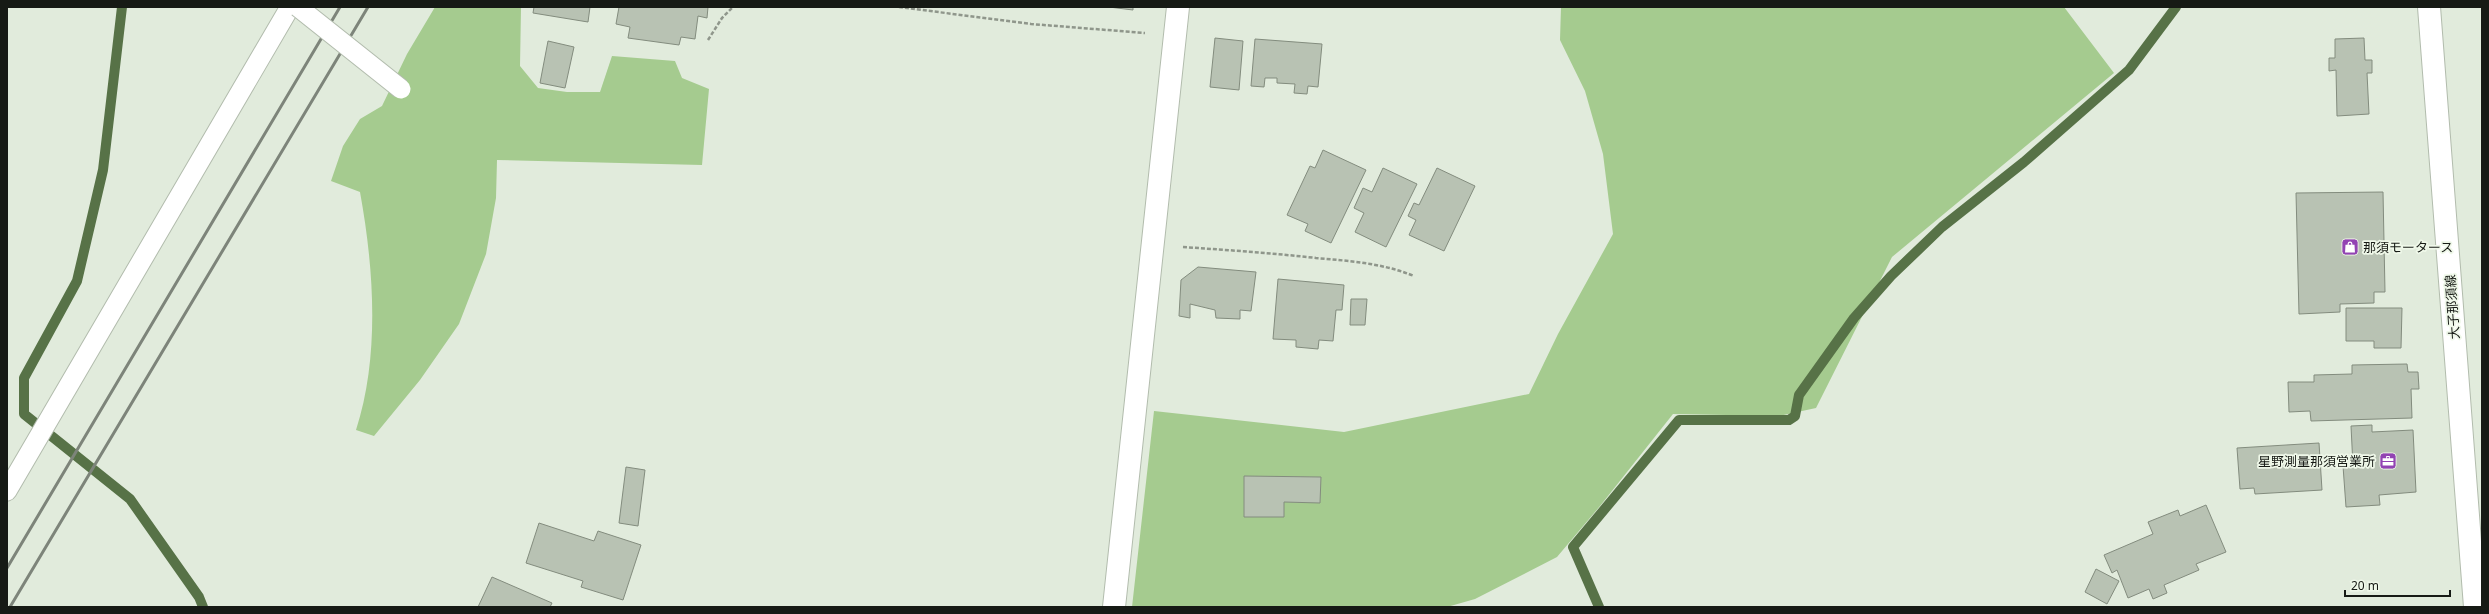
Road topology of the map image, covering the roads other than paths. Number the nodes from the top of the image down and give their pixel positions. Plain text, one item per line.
1 (290, 7) edge
2 (298, 7) edge
3 (1178, 7) edge
4 (2429, 7) edge
5 (401, 89) dead end
6 (7, 491) edge
7 (1114, 607) edge
8 (2475, 607) edge

1 - 6 lane
2 - 5 lane, bridge
3 - 7 street
4 - 8 street, 大子那須線

